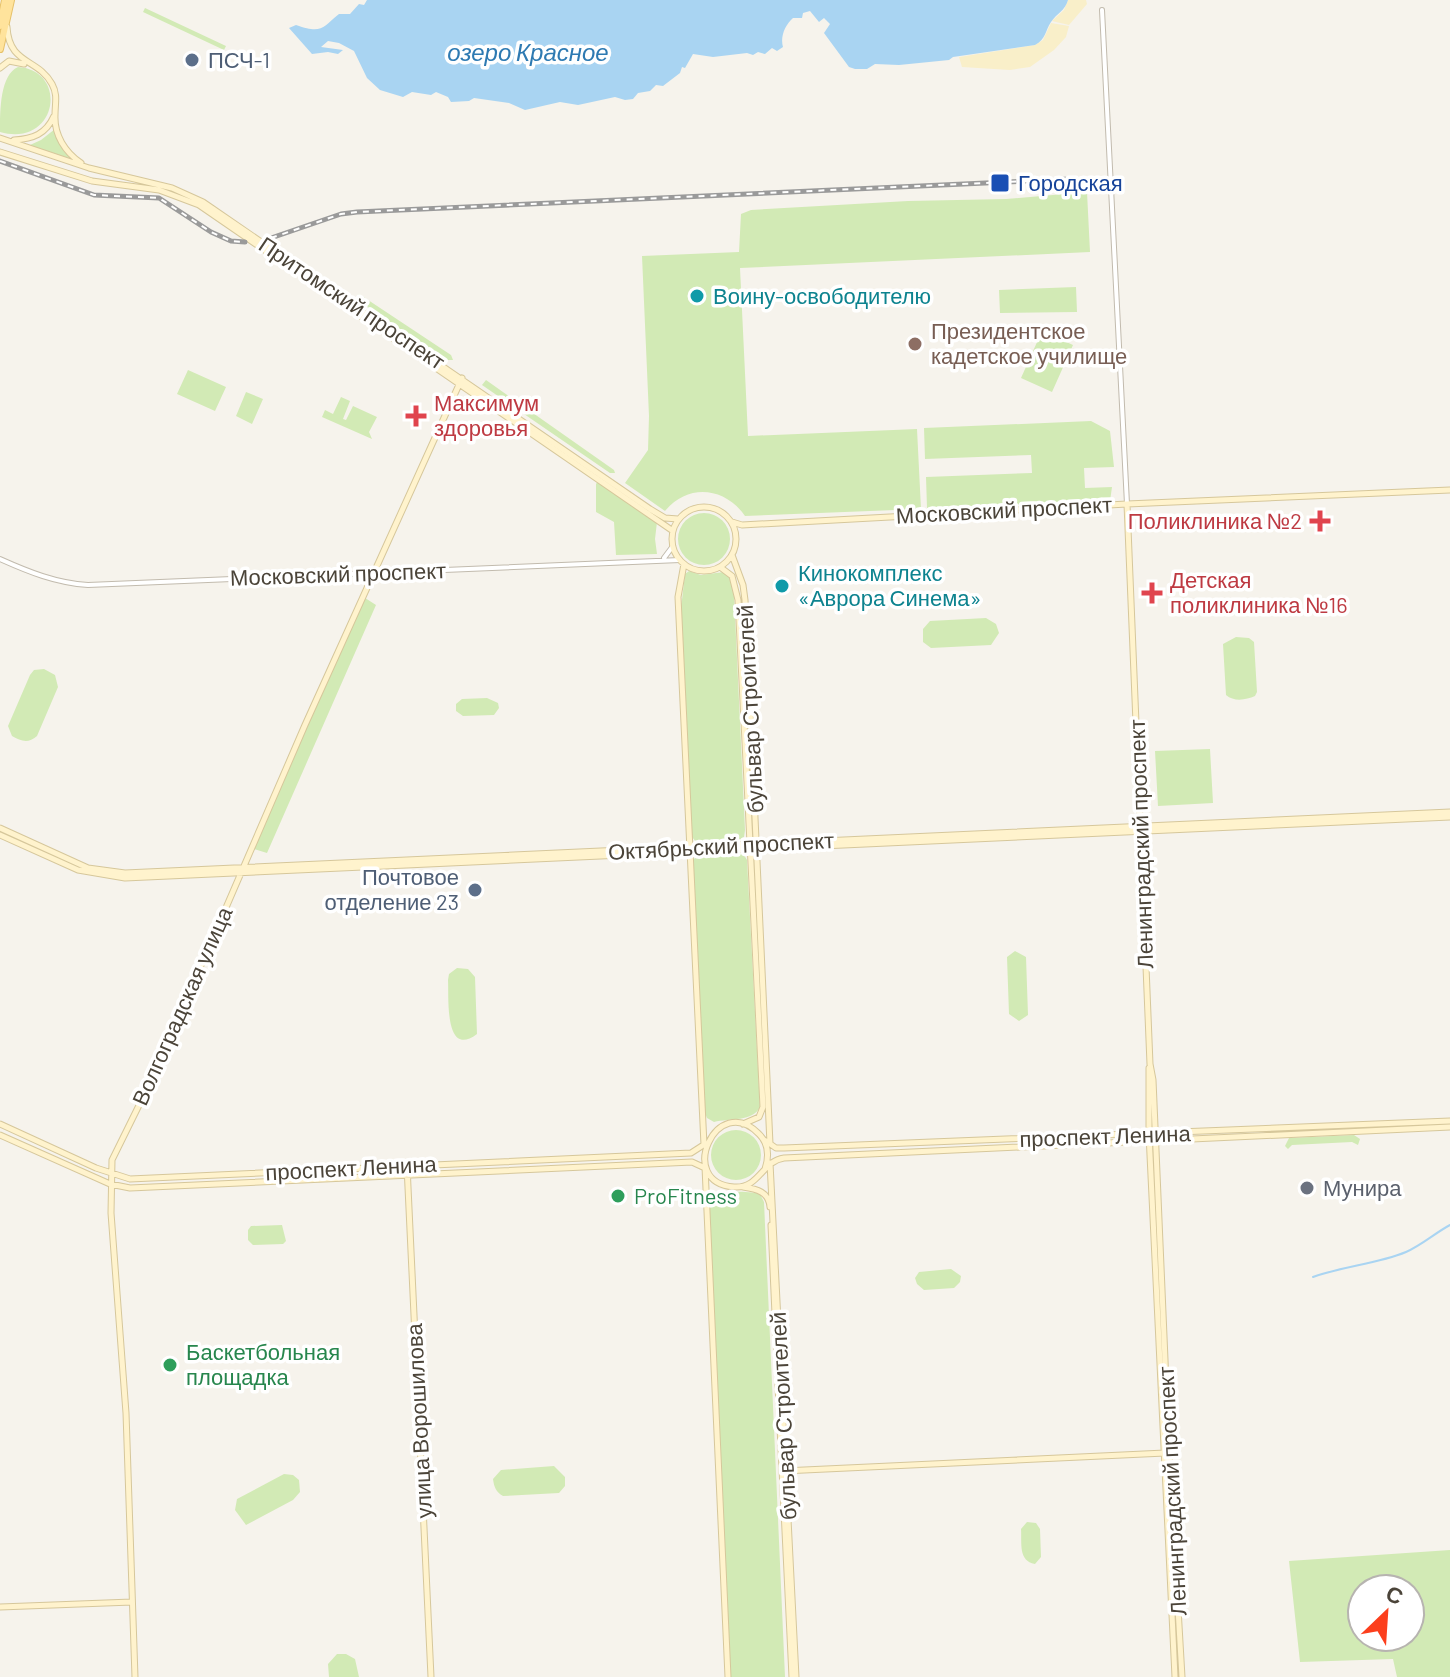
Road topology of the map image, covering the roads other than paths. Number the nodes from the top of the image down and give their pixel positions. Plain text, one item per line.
1 (8, 0) edge
2 (1102, 10) dead end
3 (2, 23) edge
4 (0, 49) edge
5 (0, 68) edge
6 (36, 69) junction
7 (55, 115) junction
8 (0, 138) edge
9 (10, 141) junction
10 (0, 152) edge
11 (89, 168) junction
12 (116, 175) junction
13 (111, 186) junction
14 (460, 380) junction
15 (1450, 490) edge
16 (1127, 504) junction
17 (678, 519) junction
18 (732, 522) junction
19 (749, 524) junction
20 (673, 531) junction
21 (736, 537) junction
22 (673, 546) junction
23 (732, 555) junction
24 (0, 559) edge
25 (662, 559) junction
26 (682, 562) junction
27 (720, 567) junction
28 (372, 573) junction
29 (1450, 815) edge
30 (0, 828) edge
31 (1141, 829) junction
32 (0, 835) edge
33 (754, 847) junction
34 (689, 850) junction
35 (242, 871) junction
36 (0, 1124) edge
37 (742, 1124) junction
38 (1450, 1124) edge
39 (1152, 1134) junction
40 (0, 1135) edge
41 (763, 1139) junction
42 (1152, 1142) junction
43 (770, 1145) junction
44 (705, 1146) junction
45 (768, 1157) junction
46 (407, 1166) junction
47 (706, 1167) junction
48 (111, 1174) junction
49 (407, 1175) junction
50 (110, 1184) junction
51 (742, 1187) junction
52 (1166, 1453) junction
53 (784, 1470) junction
54 (132, 1602) junction
55 (0, 1607) edge
56 (135, 1677) edge
57 (431, 1677) edge
58 (728, 1677) edge
59 (794, 1677) edge
60 (1175, 1677) edge
61 (1182, 1677) edge

1 - 3 main road
2 - 16 street, Ленинградский проспект
3 - 4 main road
3 - 6 main road
5 - 6 main road
6 - 7 main road
7 - 9 main road
7 - 11 main road
8 - 9 main road, Притомский проспект
9 - 11 main road, Притомский проспект
10 - 13 main road, Притомский проспект
11 - 12 main road, Притомский проспект
12 - 13 main road
12 - 14 main road, Притомский проспект
13 - 14 main road, Притомский проспект
14 - 17 main road, Притомский проспект
14 - 20 main road, Притомский проспект
14 - 28 main road, Волгоградская улица
15 - 16 main road, Московский проспект
16 - 19 main road, Московский проспект
16 - 31 main road, Ленинградский проспект
17 - 18 main road
17 - 20 main road
18 - 19 main road, Московский проспект
18 - 21 main road
19 - 21 main road
20 - 22 main road
21 - 23 main road
22 - 25 street
22 - 26 main road
23 - 27 main road
23 - 33 main road, бульвар Строителей
24 - 28 street, Московский проспект
25 - 26 street, Московский проспект
25 - 28 street, Московский проспект
26 - 27 main road
26 - 34 main road
27 - 33 main road, бульвар Строителей
28 - 35 main road, Волгоградская улица
29 - 31 main road, Октябрьский проспект
30 - 35 main road, Октябрьский проспект
31 - 33 main road, Октябрьский проспект
31 - 39 main road, Ленинградский проспект
32 - 35 main road, Октябрьский проспект
33 - 34 main road, Октябрьский проспект
33 - 37 main road, бульвар Строителей
33 - 43 main road, бульвар Строителей
34 - 35 main road, Октябрьский проспект
34 - 44 main road
35 - 48 main road, Волгоградская улица
36 - 48 main road, проспект Ленина
37 - 41 main road
37 - 44 main road
38 - 39 main road, проспект Ленина
38 - 42 main road, проспект Ленина
39 - 42 main road, Ленинградский проспект
39 - 43 main road, проспект Ленина
40 - 50 main road, проспект Ленина
41 - 43 main road
41 - 45 main road
42 - 45 main road, проспект Ленина
42 - 52 main road, Ленинградский проспект
43 - 45 main road, бульвар Строителей
44 - 46 main road, проспект Ленина
44 - 47 main road
45 - 51 main road
45 - 53 main road, бульвар Строителей
46 - 48 main road, проспект Ленина
46 - 49 main road, улица Ворошилова
47 - 49 main road, проспект Ленина
47 - 51 main road
47 - 58 main road
48 - 50 main road, Волгоградская улица
49 - 50 main road, проспект Ленина
49 - 57 main road, улица Ворошилова
50 - 54 main road, Волгоградская улица
51 - 53 main road, бульвар Строителей
52 - 53 main road
52 - 60 main road, Ленинградский проспект
52 - 61 main road, Ленинградский проспект
53 - 59 main road, бульвар Строителей
54 - 55 main road
54 - 56 main road, Волгоградская улица

